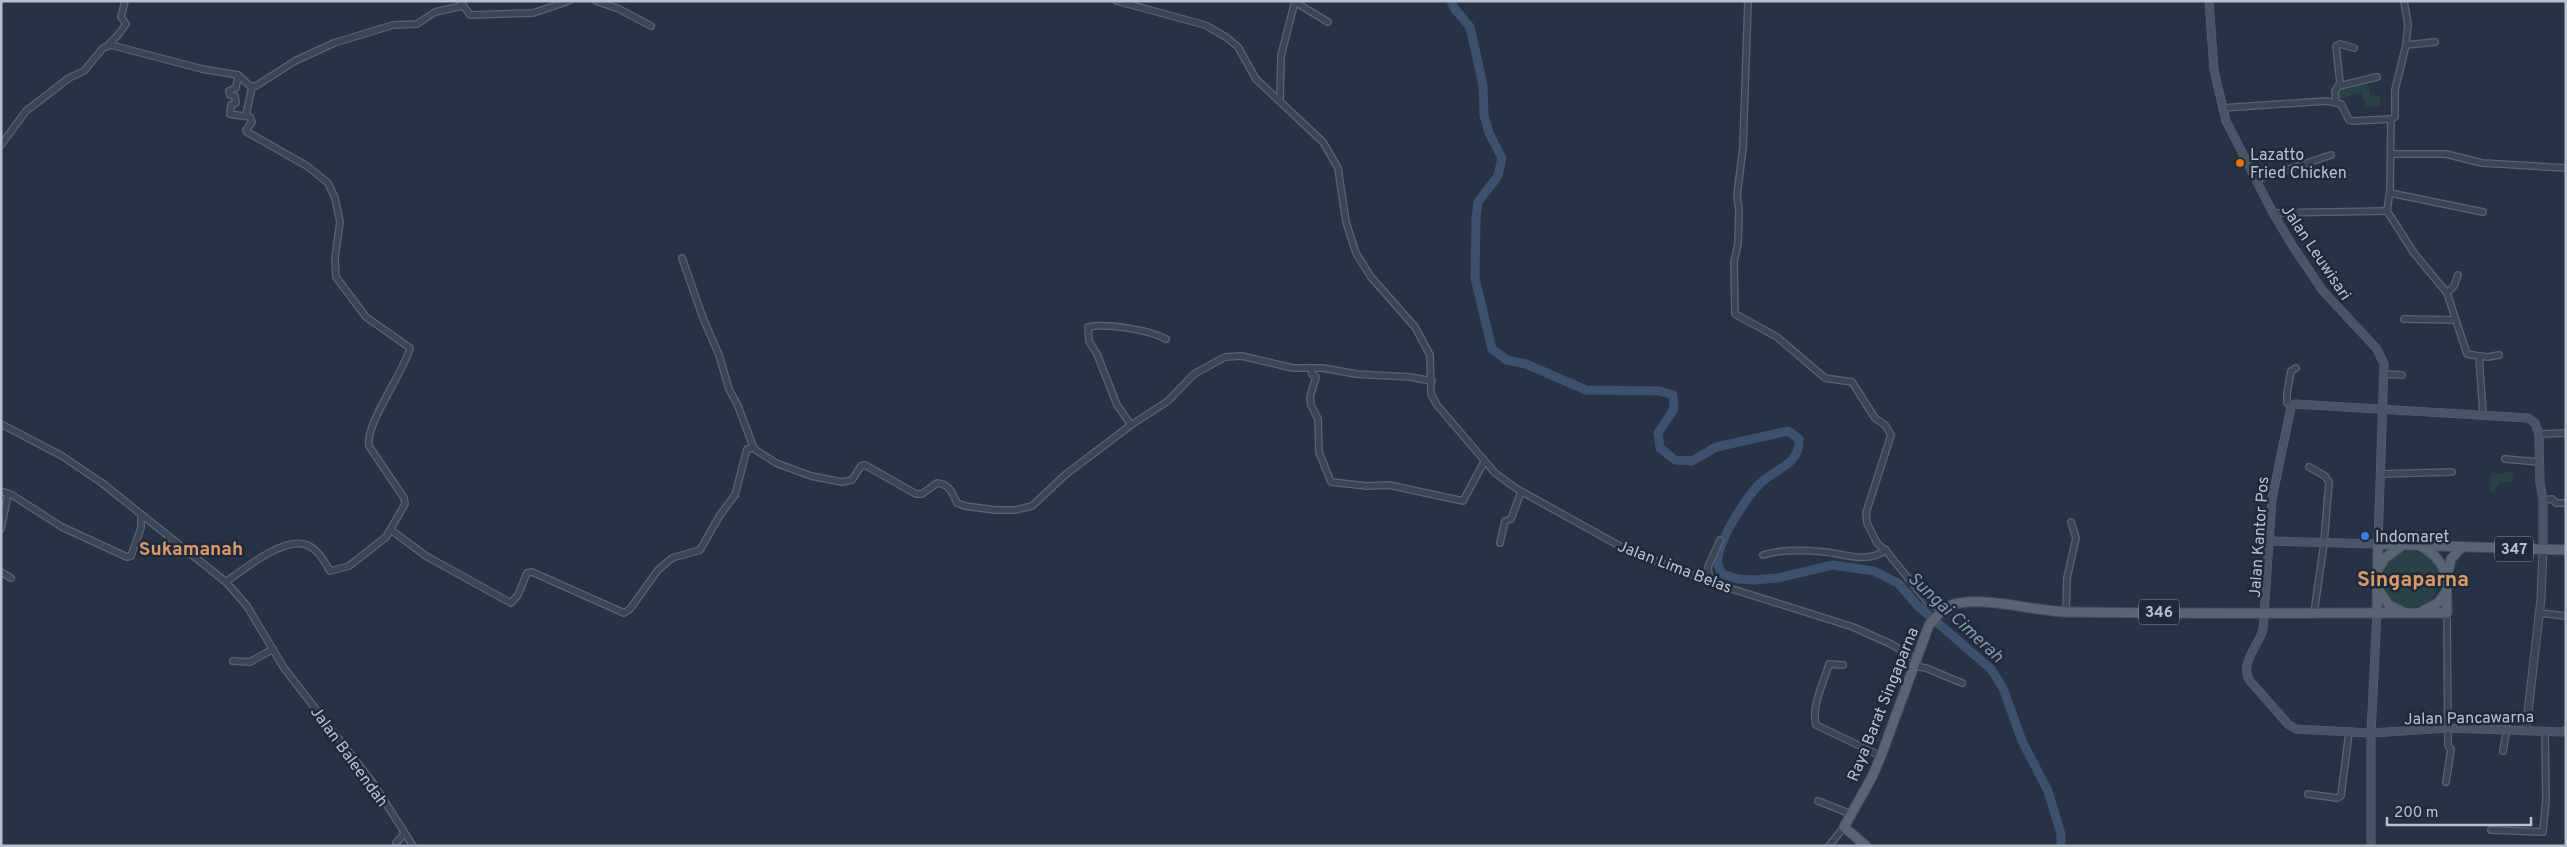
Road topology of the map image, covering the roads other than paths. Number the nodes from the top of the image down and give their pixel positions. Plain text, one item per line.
1 (125, 1) edge
2 (569, 1) edge
3 (596, 1) edge
4 (1117, 1) edge
5 (1748, 1) edge
6 (2209, 1) edge
7 (2404, 1) edge
8 (1295, 2) edge
9 (461, 4) edge
10 (1328, 22) dead end
11 (651, 26) dead end
12 (2435, 42) dead end
13 (2406, 45) junction
14 (106, 46) junction
15 (2354, 48) dead end
16 (238, 75) junction
17 (2376, 77) dead end
18 (2339, 86) junction
19 (252, 87) junction
20 (1280, 100) junction
21 (2336, 102) junction
22 (2222, 108) junction
23 (246, 115) junction
24 (2391, 119) junction
25 (1, 145) edge
26 (2391, 154) junction
27 (2331, 155) dead end
28 (2566, 168) edge
29 (2256, 180) junction
30 (2390, 193) junction
31 (2387, 211) junction
32 (2483, 212) dead end
33 (2273, 214) junction
34 (682, 258) dead end
35 (2458, 275) dead end
36 (2447, 293) junction
37 (2404, 319) dead end
38 (2456, 320) junction
39 (1166, 340) dead end
40 (2499, 355) dead end
41 (2479, 356) junction
42 (1311, 368) junction
43 (2296, 368) dead end
44 (2384, 374) junction
45 (2402, 375) dead end
46 (1432, 381) junction
47 (2293, 406) junction
48 (2383, 409) junction
49 (2483, 414) junction
50 (4, 425) edge
51 (1131, 425) junction
52 (2566, 433) edge
53 (2538, 434) junction
54 (754, 448) junction
55 (2505, 460) dead end
56 (1484, 462) junction
57 (2539, 462) junction
58 (2309, 466) dead end
59 (2452, 472) dead end
60 (2381, 474) junction
61 (1, 491) edge
62 (1521, 492) junction
63 (8, 494) junction
64 (2543, 500) junction
65 (2566, 503) edge
66 (141, 516) junction
67 (2071, 522) dead end
68 (2, 526) edge
69 (391, 530) junction
70 (1720, 540) dead end
71 (2270, 541) junction
72 (1500, 543) dead end
73 (2324, 543) junction
74 (2378, 544) junction
75 (2403, 545) junction
76 (2420, 546) junction
77 (2463, 547) junction
78 (1886, 550) junction
79 (2542, 550) junction
80 (2566, 550) edge
81 (1763, 555) dead end
82 (2379, 568) junction
83 (1, 572) edge
84 (11, 578) dead end
85 (226, 582) junction
86 (1710, 582) junction
87 (2446, 588) junction
88 (2378, 593) junction
89 (1942, 611) junction
90 (2066, 612) junction
91 (2266, 612) junction
92 (2314, 612) junction
93 (2377, 612) junction
94 (2360, 613) junction
95 (2404, 613) junction
96 (2417, 613) junction
97 (2447, 613) junction
98 (2540, 613) junction
99 (2566, 616) edge
100 (273, 649) junction
101 (233, 661) dead end
102 (1914, 663) junction
103 (1842, 666) dead end
104 (1962, 683) dead end
105 (2448, 728) junction
106 (2507, 728) junction
107 (2526, 729) junction
108 (2545, 730) junction
109 (2566, 730) edge
110 (2349, 732) junction
111 (2371, 733) junction
112 (2503, 751) dead end
113 (1881, 756) junction
114 (2446, 782) dead end
115 (2308, 794) dead end
116 (1818, 800) dead end
117 (1851, 814) junction
118 (1844, 827) junction
119 (2491, 830) dead end
120 (404, 834) junction
121 (396, 843) dead end
122 (413, 846) edge
123 (1829, 846) edge
124 (1866, 846) edge
125 (2371, 846) edge

1 - 14 street
2 - 9 street
3 - 11 street
4 - 20 street, Jalan Lima Belas
5 - 78 street
6 - 22 main road, Jalan Leuwisari
7 - 13 street
8 - 10 street
8 - 20 street
9 - 19 street
12 - 13 street
13 - 24 street
14 - 16 street
14 - 25 street
15 - 18 street
16 - 19 street
16 - 23 street
17 - 18 street
18 - 21 street
19 - 23 street
20 - 46 street, Jalan Lima Belas
21 - 22 street
21 - 24 street
22 - 29 main road, Jalan Leuwisari
23 - 69 street
24 - 26 street
26 - 28 street
26 - 30 street
27 - 29 street
29 - 33 main road, Jalan Leuwisari
30 - 31 street
30 - 32 street
31 - 33 street
31 - 36 street
33 - 44 main road, Jalan Leuwisari
34 - 54 street
35 - 36 street
36 - 38 street
37 - 38 street
38 - 41 street
39 - 51 street
40 - 41 street
41 - 49 street
42 - 46 street
42 - 51 street
42 - 56 street
43 - 47 street
44 - 45 street
44 - 48 main road, Jalan Leuwisari
46 - 56 street, Jalan Lima Belas
47 - 48 main road
47 - 71 main road, Jalan Kantor Pos
48 - 49 main road
48 - 60 main road, Jalan Leuwisari
49 - 53 main road
50 - 66 street, Jalan Baleendah
51 - 54 street
52 - 53 street
53 - 57 main road
54 - 69 street
55 - 57 street
56 - 62 street, Jalan Lima Belas
57 - 64 main road
58 - 73 street
59 - 60 street
60 - 74 main road, Jalan Leuwisari
61 - 63 street
62 - 72 street
62 - 86 street, Jalan Lima Belas
63 - 66 street
63 - 68 street
64 - 65 street
64 - 79 main road
66 - 85 street, Jalan Baleendah
67 - 90 street
69 - 85 street
70 - 86 street
71 - 73 main road
71 - 91 main road, Jalan Kantor Pos
73 - 74 main road
73 - 92 street
74 - 75 main road
74 - 82 main road
75 - 76 main road
75 - 82 main road
76 - 77 main road
76 - 87 main road
77 - 79 main road, 347
77 - 87 main road
78 - 81 street
78 - 89 street
79 - 80 main road, 347
79 - 98 street
82 - 88 main road
83 - 84 street
85 - 100 street, Jalan Baleendah
86 - 102 street, Jalan Lima Belas
87 - 96 main road
87 - 97 main road
88 - 93 main road
88 - 94 main road
88 - 95 main road
89 - 90 main road, Raya Barat Singaparna / 346
89 - 102 main road, Raya Barat Singaparna / 346
90 - 91 main road, 346
91 - 92 main road, 346
91 - 110 main road, Jalan Kantor Pos
92 - 94 main road, 346
93 - 94 main road
93 - 95 main road
93 - 111 main road
95 - 96 main road
96 - 97 main road
97 - 105 street
98 - 99 street
98 - 107 street
100 - 101 street
100 - 120 street, Jalan Baleendah
102 - 104 street, Jalan Lima Belas
102 - 113 main road, Raya Barat Singaparna / 346
103 - 113 street
105 - 106 main road, Jalan Pancawarna
105 - 111 main road, Jalan Pancawarna
105 - 114 street
106 - 107 main road, Jalan Pancawarna
106 - 112 street
107 - 108 main road, Jalan Pancawarna
108 - 109 main road, Jalan Pancawarna
108 - 119 street
110 - 111 main road, Jalan Pancawarna
110 - 115 street
111 - 125 main road
113 - 117 main road, Raya Barat Singaparna / 346
116 - 117 street
117 - 118 main road, Raya Barat Singaparna / 346
118 - 123 street
118 - 124 main road
120 - 121 street
120 - 122 street, Jalan Baleendah

